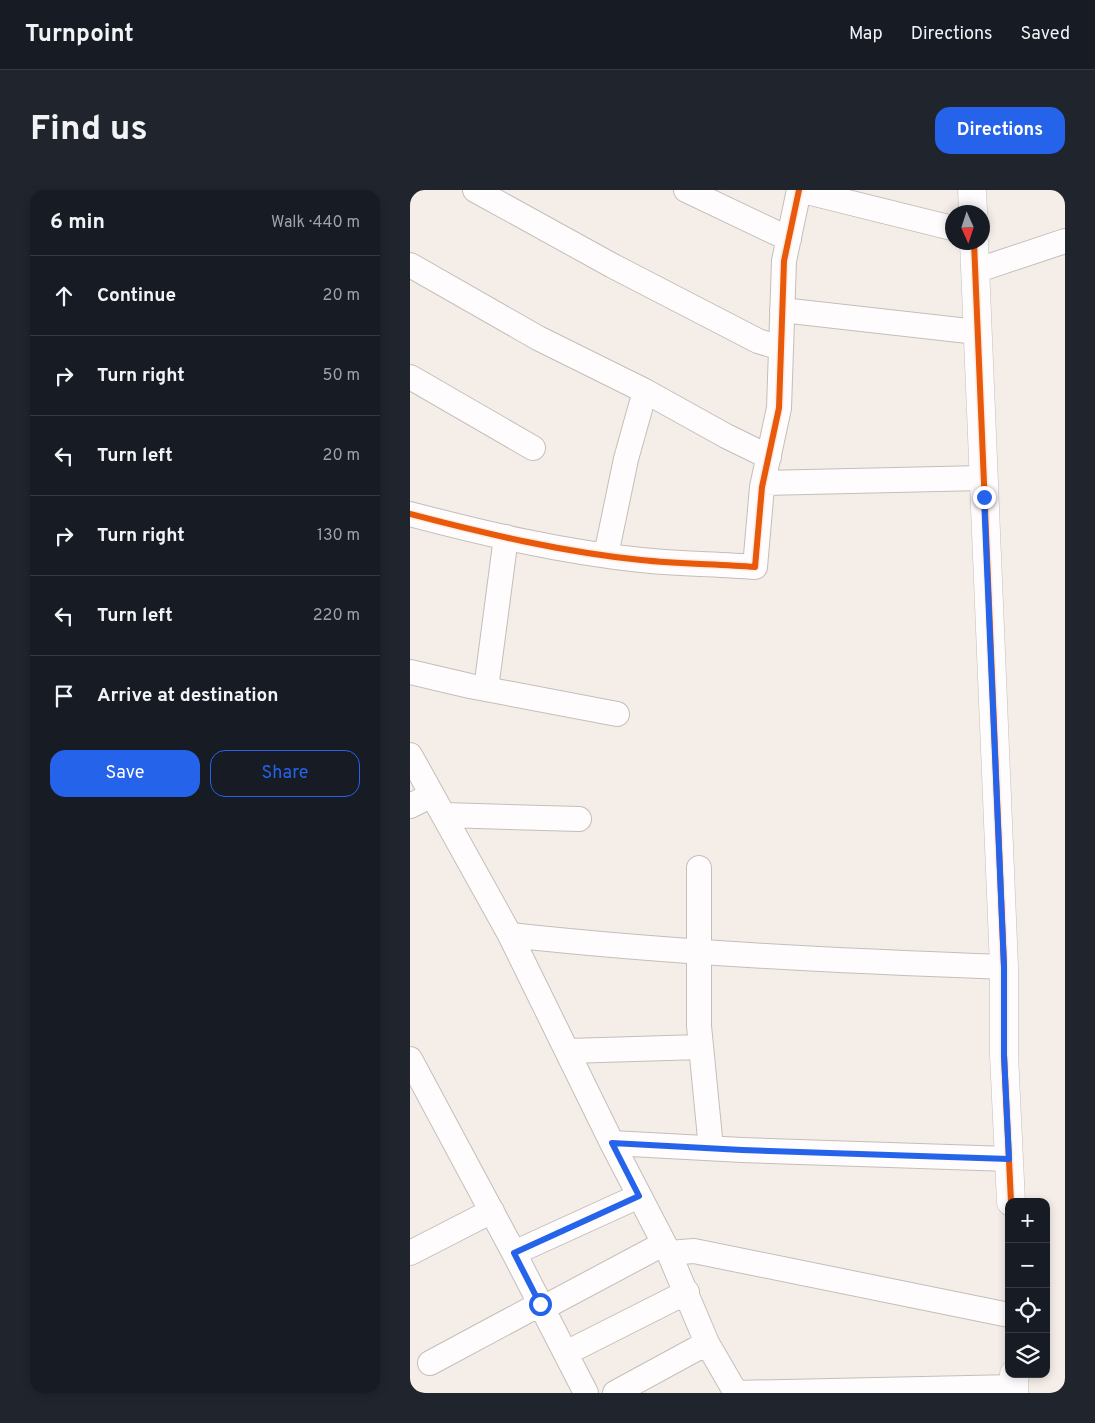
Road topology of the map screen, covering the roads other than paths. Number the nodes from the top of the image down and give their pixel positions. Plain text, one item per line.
1 (475, 190) edge
2 (686, 190) edge
3 (799, 190) edge
4 (972, 190) edge
5 (972, 205) edge
6 (945, 226) edge
7 (789, 239) junction
8 (1065, 241) edge
9 (974, 250) edge
10 (410, 265) edge
11 (975, 270) junction
12 (782, 310) junction
13 (977, 332) junction
14 (781, 348) junction
15 (410, 377) edge
16 (644, 390) junction
17 (533, 448) dead end
18 (769, 457) junction
19 (983, 478) junction
20 (763, 483) junction
21 (410, 514) edge
22 (506, 537) junction
23 (606, 555) junction
24 (410, 672) edge
25 (486, 689) junction
26 (617, 714) dead end
27 (410, 755) edge
28 (432, 794) junction
29 (410, 806) edge
30 (444, 816) junction
31 (579, 820) dead end
32 (699, 868) dead end
33 (510, 935) junction
34 (699, 951) junction
35 (1004, 967) junction
36 (701, 1047) junction
37 (568, 1051) junction
38 (410, 1059) edge
39 (419, 1095) edge
40 (612, 1143) junction
41 (712, 1148) junction
42 (1009, 1159) junction
43 (639, 1196) junction
44 (1011, 1198) edge
45 (492, 1211) junction
46 (666, 1248) junction
47 (410, 1252) edge
48 (514, 1253) junction
49 (687, 1292) junction
50 (541, 1306) junction
51 (1005, 1314) edge
52 (707, 1343) junction
53 (566, 1354) junction
54 (430, 1363) dead end
55 (1014, 1385) edge
56 (586, 1393) edge
57 (615, 1393) edge
58 (736, 1393) edge

1 - 14 street
2 - 7 street
3 - 6 street
3 - 7 street
4 - 5 street
7 - 12 street
8 - 11 street
9 - 11 street
10 - 16 street
11 - 13 street
12 - 13 street
12 - 14 street
13 - 19 street
14 - 18 street
15 - 17 street
16 - 18 street
16 - 23 street
18 - 20 street
19 - 20 street
19 - 35 street
20 - 23 street
21 - 22 street
22 - 23 street
22 - 25 street
24 - 25 street
25 - 26 street
27 - 28 street
28 - 29 street
28 - 30 street
30 - 31 street
30 - 33 street
32 - 34 street
33 - 34 street
33 - 37 street
34 - 35 street
34 - 36 street
35 - 42 street
36 - 37 street
36 - 41 street
37 - 40 street
38 - 39 street
39 - 45 street
40 - 41 street
40 - 43 street
41 - 42 street
42 - 44 street
43 - 46 street
43 - 48 street
45 - 47 street
45 - 48 street
46 - 49 street
46 - 50 street
46 - 51 street
48 - 50 street
49 - 52 street
49 - 53 street
50 - 53 street
50 - 54 street
52 - 57 street
52 - 58 street
53 - 56 street
55 - 58 street

